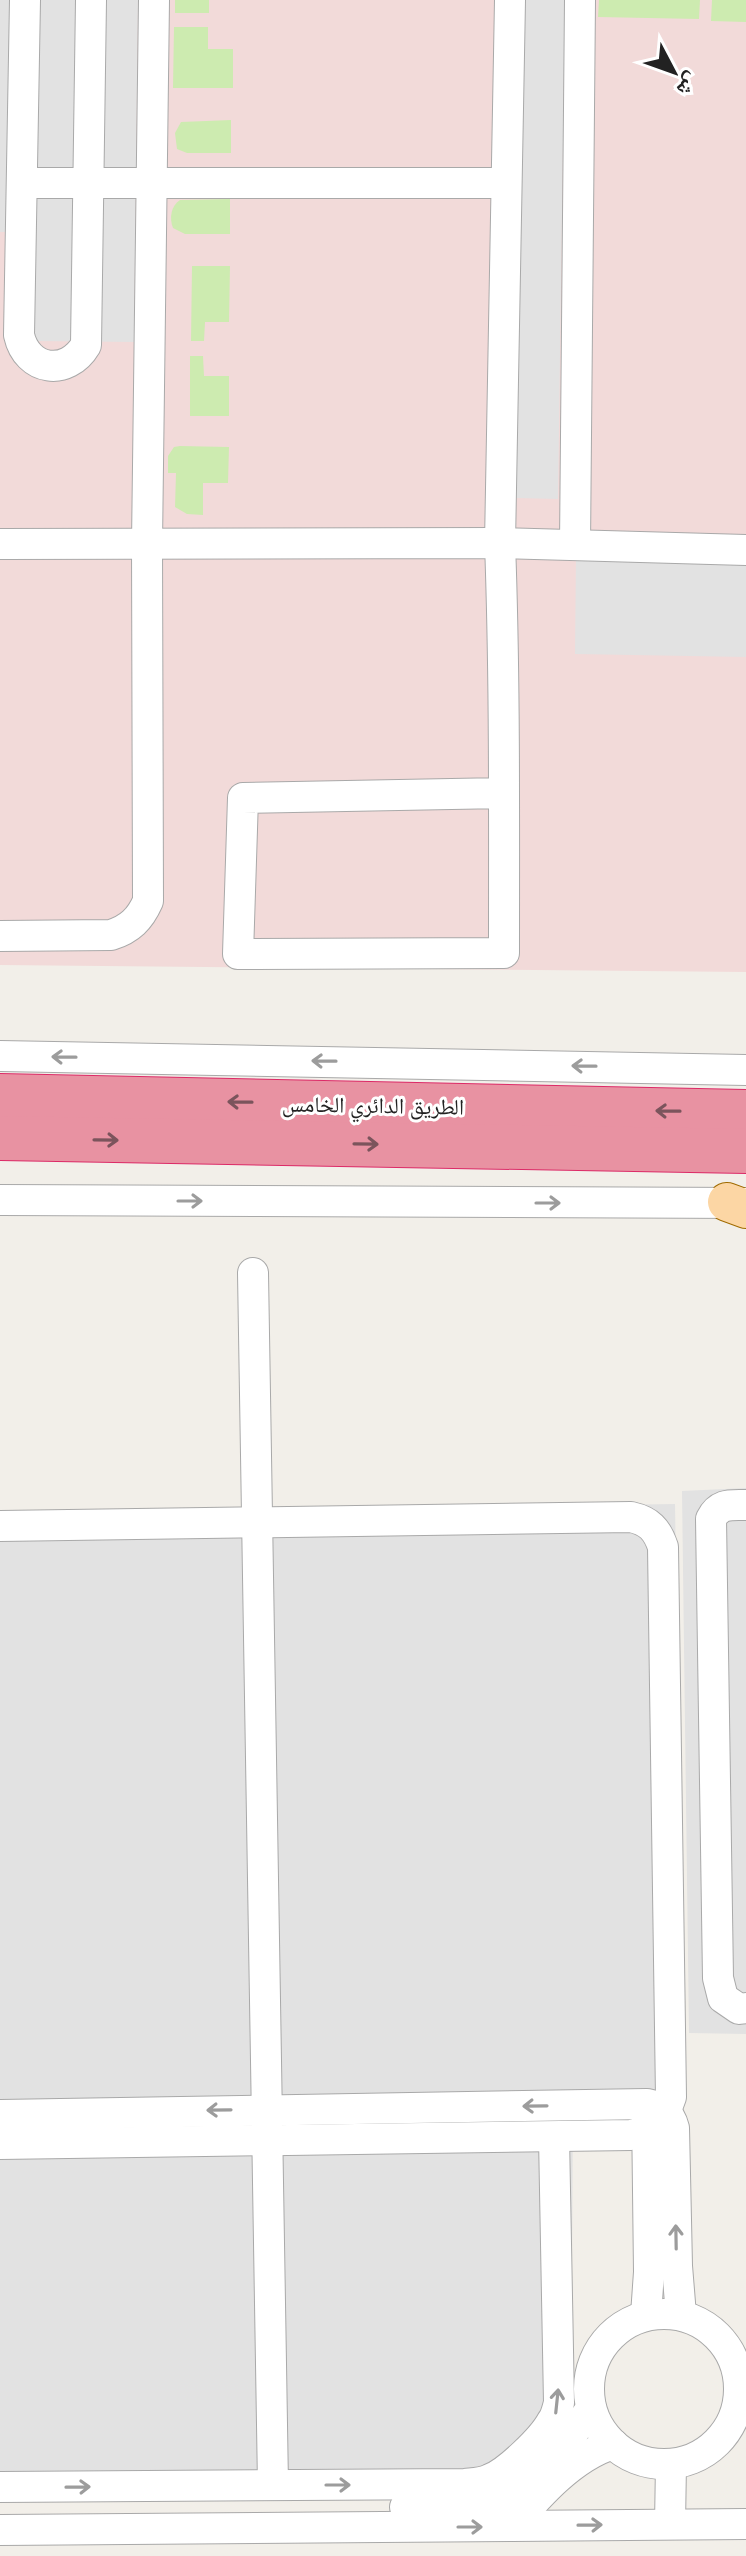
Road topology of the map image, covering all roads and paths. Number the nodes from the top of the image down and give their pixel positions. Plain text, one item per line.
1 (25, 0) edge
2 (91, 0) edge
3 (154, 0) edge
4 (510, 0) edge
5 (580, 0) edge
6 (22, 183) junction
7 (88, 183) junction
8 (151, 183) junction
9 (506, 183) junction
10 (147, 543) junction
11 (500, 543) junction
12 (0, 544) edge
13 (575, 545) junction
14 (746, 550) edge
15 (504, 793) junction
16 (0, 936) edge
17 (0, 1056) edge
18 (746, 1070) edge
19 (0, 1096) edge
20 (746, 1112) edge
21 (0, 1138) edge
22 (746, 1151) edge
23 (0, 1200) edge
24 (741, 1209) edge
25 (253, 1273) dead end
26 (746, 1505) edge
27 (258, 1523) junction
28 (0, 1526) edge
29 (746, 2008) edge
30 (267, 2109) junction
31 (0, 2115) edge
32 (653, 2115) junction
33 (554, 2137) junction
34 (268, 2140) junction
35 (0, 2144) edge
36 (646, 2315) junction
37 (681, 2315) junction
38 (741, 2364) edge
39 (591, 2409) junction
40 (740, 2416) edge
41 (613, 2444) junction
42 (671, 2464) junction
43 (273, 2485) junction
44 (0, 2487) edge
45 (0, 2519) edge
46 (670, 2524) junction
47 (746, 2524) edge
48 (512, 2526) junction
49 (0, 2530) edge

1 - 6 street
2 - 7 street
3 - 8 street
4 - 9 street
5 - 13 street
6 - 7 street
6 - 7 street
7 - 8 street
8 - 9 street
8 - 10 street
9 - 11 street
10 - 11 street
10 - 12 street
10 - 16 street
11 - 13 street
11 - 15 street
13 - 14 street
15 - 15 street
18 -> 17 street, الطريق الدائري الخامس
20 -> 19 highway, الطريق الدائري الخامس
21 -> 22 highway, الطريق الدائري الخامس
23 -> 24 street
25 - 27 street
26 - 29 street
27 - 28 street
27 - 30 street
27 - 32 street
30 -> 31 street
32 -> 30 street
30 - 34 street
32 - 33 street
32 - 36 street
37 -> 32 street
33 - 34 street
43 -> 33 street
34 - 35 street
34 - 43 street
36 - 37 street
36 - 39 street
37 - 38 street
38 - 40 street
39 - 41 street
39 - 45 street
40 - 42 street
41 - 42 street
41 - 48 street
42 - 46 street
44 -> 43 street
46 - 47 street
48 -> 46 street
49 -> 48 street

